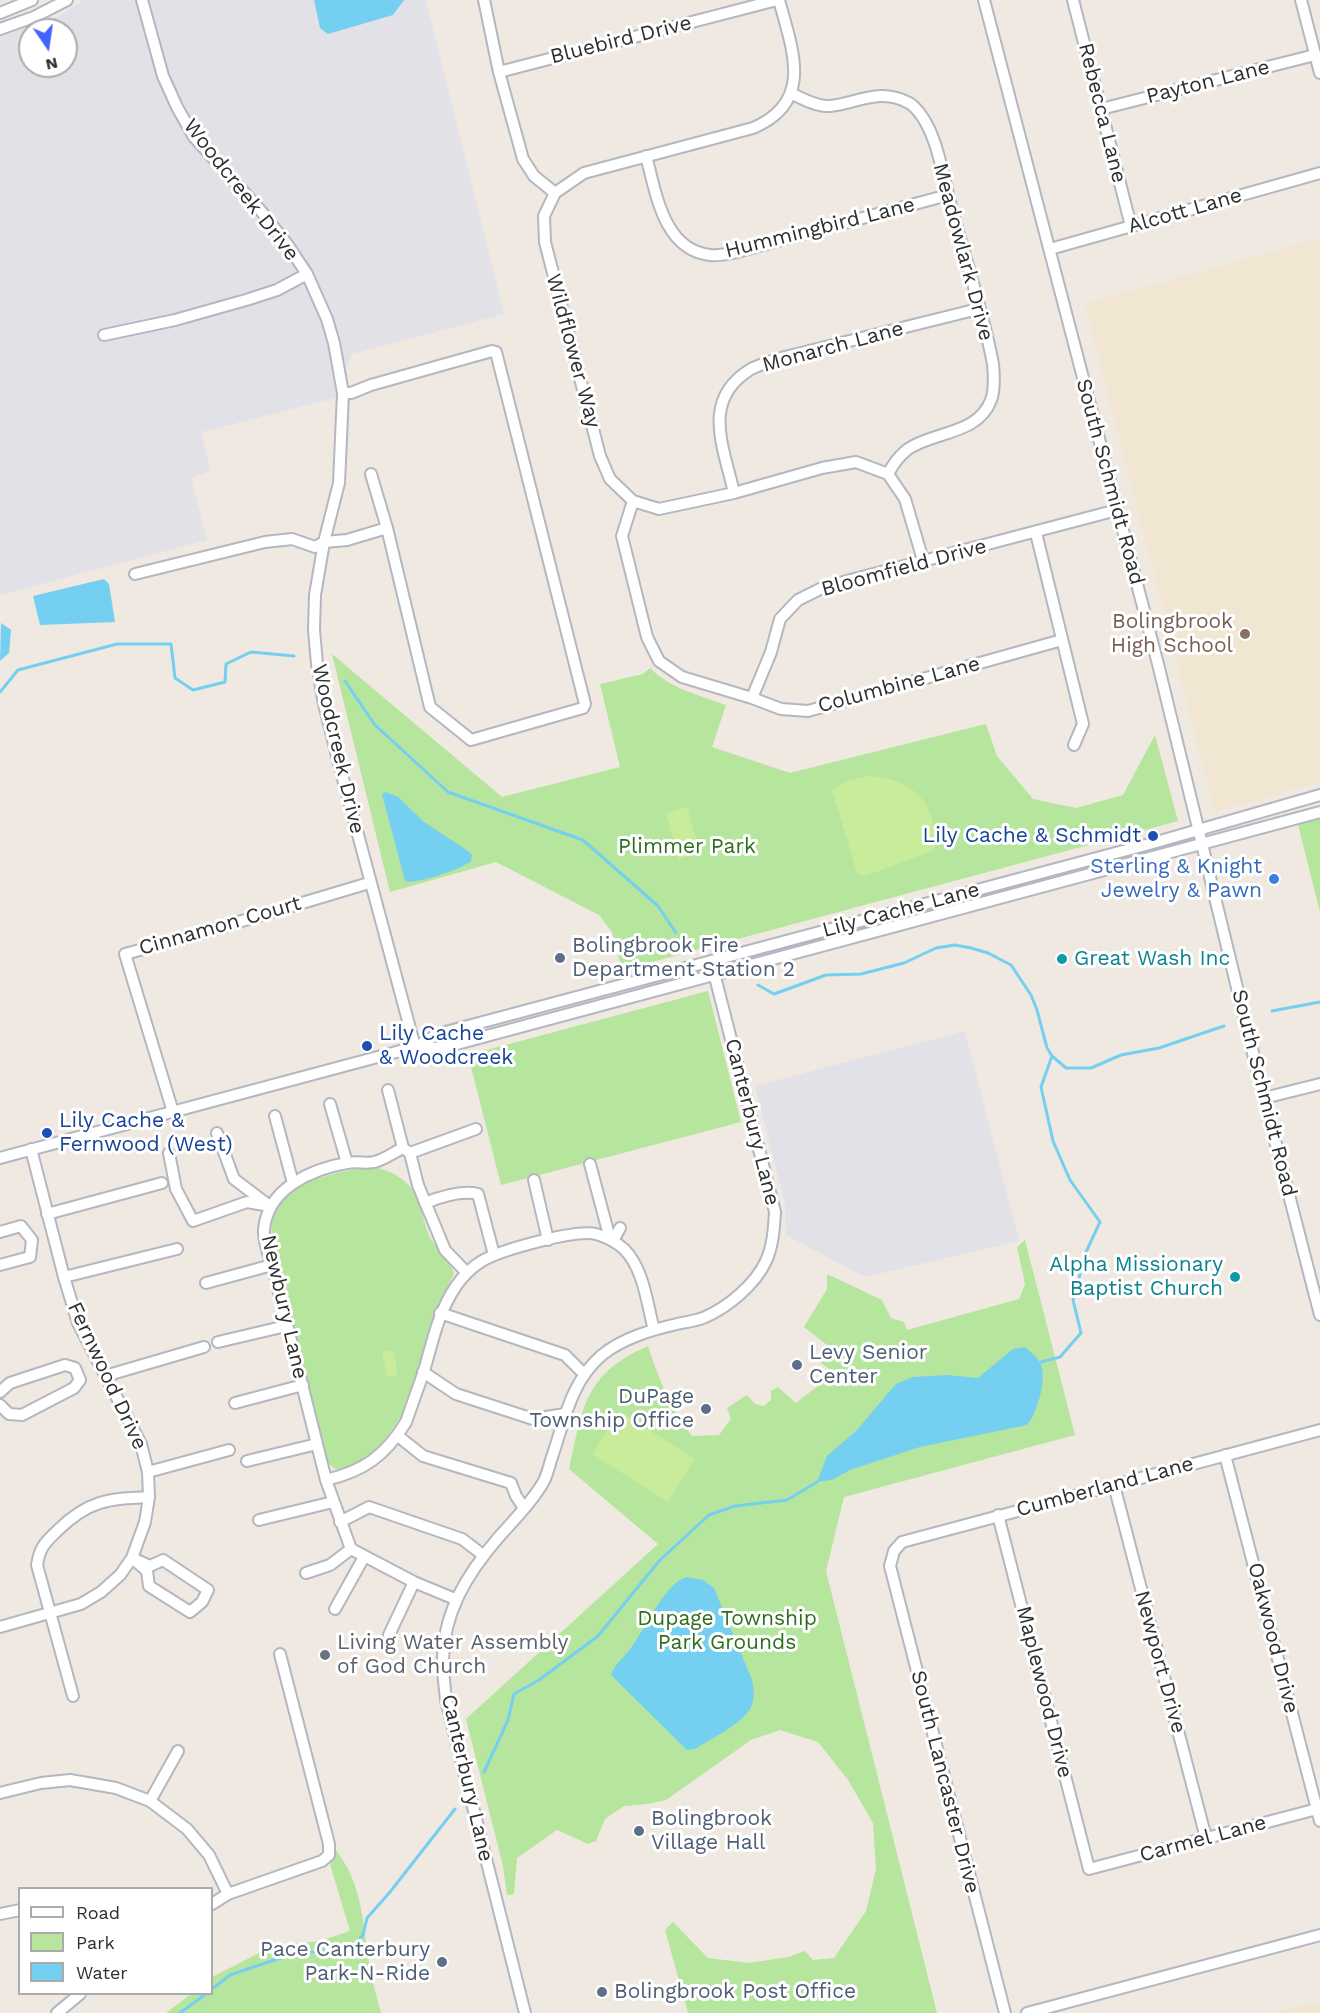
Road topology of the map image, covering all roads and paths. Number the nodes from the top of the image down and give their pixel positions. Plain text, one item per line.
1 (32, 0) edge
2 (67, 0) edge
3 (142, 0) edge
4 (484, 0) edge
5 (778, 0) edge
6 (984, 0) edge
7 (1072, 0) edge
8 (1300, 0) edge
9 (0, 13) edge
10 (0, 29) edge
11 (1315, 55) junction
12 (499, 72) junction
13 (1320, 73) edge
14 (791, 93) junction
15 (1101, 110) junction
16 (646, 156) junction
17 (1320, 173) edge
18 (555, 193) junction
19 (948, 195) junction
20 (1131, 226) junction
21 (1050, 249) junction
22 (307, 274) junction
23 (978, 309) junction
24 (104, 335) dead end
25 (343, 393) junction
26 (371, 474) dead end
27 (888, 474) junction
28 (734, 493) junction
29 (633, 501) junction
30 (1117, 510) junction
31 (387, 528) junction
32 (1036, 533) junction
33 (324, 542) junction
34 (923, 560) junction
35 (135, 574) dead end
36 (1062, 640) junction
37 (752, 698) junction
38 (1074, 745) dead end
39 (1320, 795) edge
40 (1320, 812) edge
41 (1198, 830) junction
42 (1202, 844) junction
43 (369, 883) junction
44 (711, 961) junction
45 (715, 975) junction
46 (415, 1047) junction
47 (1320, 1084) edge
48 (388, 1090) dead end
49 (1264, 1098) junction
50 (330, 1104) dead end
51 (173, 1112) junction
52 (275, 1116) dead end
53 (476, 1128) dead end
54 (217, 1133) dead end
55 (31, 1149) junction
56 (406, 1150) junction
57 (169, 1153) dead end
58 (0, 1158) edge
59 (347, 1163) junction
60 (590, 1164) dead end
61 (534, 1180) dead end
62 (162, 1183) dead end
63 (293, 1183) junction
64 (425, 1203) junction
65 (270, 1206) junction
66 (47, 1214) junction
67 (620, 1228) dead end
68 (0, 1232) edge
69 (53, 1234) junction
70 (32, 1240) junction
71 (548, 1240) junction
72 (611, 1240) junction
73 (177, 1249) dead end
74 (494, 1255) junction
75 (0, 1265) edge
76 (272, 1266) junction
77 (467, 1273) junction
78 (64, 1277) junction
79 (206, 1283) dead end
80 (440, 1313) junction
81 (1320, 1315) edge
82 (286, 1326) junction
83 (654, 1330) junction
84 (218, 1342) dead end
85 (204, 1347) dead end
86 (98, 1364) junction
87 (423, 1372) junction
88 (79, 1374) junction
89 (584, 1374) junction
90 (105, 1376) junction
91 (303, 1385) junction
92 (0, 1392) edge
93 (235, 1403) dead end
94 (0, 1405) edge
95 (565, 1414) junction
96 (1320, 1430) edge
97 (398, 1436) junction
98 (317, 1444) junction
99 (229, 1450) dead end
100 (1225, 1455) junction
101 (247, 1461) dead end
102 (148, 1472) junction
103 (326, 1480) junction
104 (1114, 1485) junction
105 (149, 1497) junction
106 (333, 1502) junction
107 (524, 1508) junction
108 (998, 1515) junction
109 (259, 1520) dead end
110 (340, 1522) junction
111 (351, 1549) junction
112 (894, 1551) joint
113 (483, 1555) junction
114 (364, 1557) junction
115 (132, 1558) junction
116 (306, 1573) dead end
117 (414, 1582) junction
118 (455, 1599) junction
119 (335, 1609) dead end
120 (51, 1613) junction
121 (0, 1627) edge
122 (389, 1635) dead end
123 (280, 1654) dead end
124 (73, 1696) dead end
125 (178, 1751) dead end
126 (0, 1792) edge
127 (150, 1801) junction
128 (1317, 1809) junction
129 (1320, 1821) edge
130 (1206, 1838) junction
131 (1089, 1869) joint
132 (228, 1894) junction
133 (213, 1903) edge
134 (18, 1910) edge
135 (0, 1914) edge
136 (1320, 1935) edge
137 (79, 1995) edge
138 (57, 2013) edge
139 (525, 2013) edge
140 (1005, 2013) edge
141 (1026, 2013) edge

1 - 9 street
2 - 10 street
3 - 22 street, Woodcreek Drive
4 - 12 street
5 - 12 street, Bluebird Drive
5 - 14 street
6 - 21 street, South Schmidt Road
7 - 15 street, Rebecca Lane
8 - 11 street
11 - 13 street
11 - 15 street, Payton Lane
12 - 18 street
14 - 16 street
14 - 19 street, Meadowlark Drive
15 - 20 street, Rebecca Lane
16 - 18 street
16 - 19 street, Hummingbird Lane
17 - 20 street, Alcott Lane
18 - 29 street, Wildflower Way
19 - 23 street, Meadowlark Drive
20 - 21 street, Alcott Lane
21 - 30 street, South Schmidt Road
22 - 24 street
22 - 25 street, Woodcreek Drive
23 - 27 street, Meadowlark Drive
23 - 28 street, Monarch Lane
25 - 31 street
25 - 33 street, Woodcreek Drive
26 - 31 street
27 - 28 street, Wildflower Way
27 - 34 street
28 - 29 street, Wildflower Way
29 - 37 street, Columbine Lane
30 - 32 street, Bloomfield Drive
30 - 41 street, South Schmidt Road
31 - 33 street
32 - 34 street, Bloomfield Drive
32 - 36 street
33 - 35 street
33 - 43 street, Woodcreek Drive
34 - 37 street, Bloomfield Drive
36 - 37 street, Columbine Lane
36 - 38 street
39 - 41 street, Lily Cache Lane
40 - 42 street, Lily Cache Lane
41 - 42 street, South Schmidt Road
41 - 44 street, Lily Cache Lane
42 - 45 street, Lily Cache Lane
42 - 49 street, South Schmidt Road
43 - 46 street, Woodcreek Drive
43 - 51 street, Cinnamon Court
44 - 45 street, Canterbury Lane
44 - 46 street, Lily Cache Lane
45 - 46 street, Lily Cache Lane
45 - 83 street, Canterbury Lane
46 - 51 street, Lily Cache Lane
47 - 49 street
48 - 56 street
49 - 81 street, South Schmidt Road
50 - 59 street
51 - 55 street, Lily Cache Lane
52 - 63 street
53 - 56 street, Newbury Lane
54 - 65 street
55 - 58 street, Lily Cache Lane
55 - 66 street, Fernwood Drive
56 - 59 street, Newbury Lane
56 - 64 street
57 - 65 street
59 - 63 street, Newbury Lane
60 - 72 street
61 - 71 street
62 - 66 street
63 - 65 street, Newbury Lane
64 - 74 street
64 - 77 street
65 - 76 street, Newbury Lane
66 - 69 street, Fernwood Drive
67 - 72 street
68 - 70 street
69 - 70 street
69 - 78 street, Fernwood Drive
70 - 75 street
71 - 72 street
71 - 74 street
72 - 83 street
73 - 78 street
74 - 77 street
76 - 79 street
76 - 82 street, Newbury Lane
77 - 80 street
78 - 86 street, Fernwood Drive
80 - 87 street
80 - 89 street
82 - 84 street
82 - 91 street, Newbury Lane
83 - 89 street, Canterbury Lane
85 - 90 street
86 - 88 street
86 - 90 street, Fernwood Drive
87 - 95 street
87 - 97 street
88 - 92 street
88 - 94 street
89 - 95 street, Canterbury Lane
90 - 102 street, Fernwood Drive
91 - 93 street
91 - 98 street, Newbury Lane
95 - 107 street, Canterbury Lane
96 - 100 street, Cumberland Lane
97 - 103 street
97 - 107 street
98 - 101 street
98 - 103 street, Newbury Lane
99 - 102 street
100 - 104 street, Cumberland Lane
100 - 128 street, Oakwood Drive
102 - 105 street, Fernwood Drive
103 - 106 street, Newbury Lane
104 - 108 street, Cumberland Lane
104 - 130 street, Newport Drive
105 - 115 street, Fernwood Drive
105 - 120 street
106 - 109 street
106 - 110 street, Newbury Lane
107 - 113 street, Canterbury Lane
108 - 112 street, Cumberland Lane
108 - 131 street, Maplewood Drive
110 - 111 street, Newbury Lane
110 - 113 street
111 - 114 street
111 - 116 street
112 - 140 street, South Lancaster Drive
113 - 118 street, Canterbury Lane
114 - 117 street
114 - 119 street
115 - 115 street
115 - 120 street, Fernwood Drive
117 - 118 street
117 - 122 street
118 - 139 street, Canterbury Lane
120 - 121 street, Fernwood Drive
120 - 124 street
123 - 132 street
125 - 127 street
126 - 127 street
127 - 132 street
128 - 129 street, Oakwood Drive
128 - 130 street, Carmel Lane
130 - 131 street, Carmel Lane
132 - 133 street
134 - 135 street
136 - 141 street
137 - 138 street

